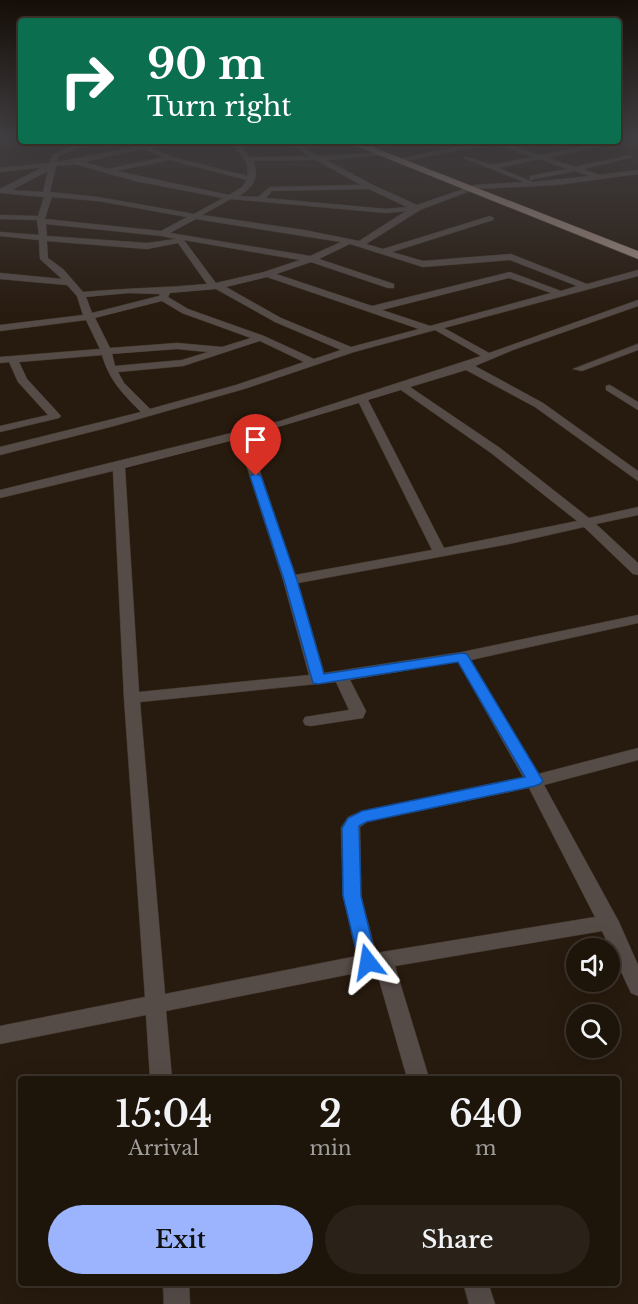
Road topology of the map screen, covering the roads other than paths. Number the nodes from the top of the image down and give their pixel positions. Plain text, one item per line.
1 (47, 197) edge
2 (77, 197) edge
3 (229, 197) joint
4 (263, 197) edge
5 (392, 197) edge
6 (458, 197) edge
7 (494, 197) edge
8 (260, 200) junction
9 (417, 208) junction
10 (195, 215) junction
11 (0, 217) edge
12 (490, 218) dead end
13 (42, 219) junction
14 (0, 234) edge
15 (162, 234) junction
16 (43, 238) junction
17 (181, 239) junction
18 (349, 241) junction
19 (360, 244) junction
20 (382, 252) junction
21 (638, 253) edge
22 (311, 259) junction
23 (535, 266) junction
24 (638, 273) edge
25 (267, 274) junction
26 (510, 275) junction
27 (0, 276) edge
28 (67, 282) junction
29 (215, 285) junction
30 (391, 286) dead end
31 (588, 287) junction
32 (561, 294) junction
33 (81, 295) junction
34 (164, 295) junction
35 (638, 303) edge
36 (373, 309) junction
37 (89, 317) junction
38 (0, 328) edge
39 (433, 328) junction
40 (261, 338) junction
41 (638, 347) edge
42 (106, 350) junction
43 (221, 350) junction
44 (350, 350) junction
45 (488, 356) junction
46 (13, 358) junction
47 (0, 360) edge
48 (312, 362) junction
49 (467, 366) junction
50 (111, 369) junction
51 (578, 369) dead end
52 (403, 387) junction
53 (610, 388) dead end
54 (362, 399) junction
55 (638, 407) edge
56 (148, 413) junction
57 (0, 429) edge
58 (242, 434) junction
59 (0, 448) edge
60 (118, 466) junction
61 (638, 477) edge
62 (0, 494) edge
63 (638, 512) edge
64 (589, 522) junction
65 (440, 553) junction
66 (638, 571) edge
67 (290, 580) junction
68 (638, 619) edge
69 (462, 657) junction
70 (341, 677) junction
71 (318, 680) junction
72 (132, 698) junction
73 (311, 721) dead end
74 (638, 754) edge
75 (535, 781) junction
76 (609, 922) junction
77 (376, 962) junction
78 (638, 987) edge
79 (155, 1005) junction
80 (0, 1035) edge
81 (161, 1076) edge
82 (417, 1076) edge
83 (176, 1286) edge
84 (476, 1286) edge
85 (177, 1304) edge
86 (482, 1304) edge

1 - 13 street
2 - 10 street
3 - 8 street
3 - 10 street
4 - 8 street
5 - 9 street
6 - 9 street
7 - 21 highway
8 - 9 street
9 - 19 street
10 - 15 street
10 - 18 street
11 - 13 street
12 - 20 street
13 - 15 street
13 - 16 street
14 - 16 street
15 - 17 street
16 - 17 street
16 - 28 street
17 - 22 street
17 - 29 street
18 - 19 street
18 - 22 street
19 - 20 street
20 - 23 street
22 - 25 street
22 - 30 street
23 - 26 street
23 - 31 street
24 - 31 street
25 - 29 street
25 - 36 street
26 - 32 street
26 - 36 street
27 - 28 street
28 - 33 street
29 - 34 street
29 - 44 street
31 - 32 street
32 - 39 street
33 - 34 street
33 - 37 street
34 - 37 street
34 - 40 street
35 - 45 street
36 - 39 street
37 - 38 street
37 - 42 street
39 - 44 street
39 - 45 street
40 - 43 street
40 - 48 street
41 - 51 street
42 - 43 street
42 - 46 street
42 - 50 street
43 - 50 street
44 - 48 street
45 - 49 street
46 - 47 street
46 - 57 street
48 - 56 street
49 - 52 street
49 - 61 street
50 - 56 street
52 - 54 street
52 - 64 street
53 - 55 street
54 - 58 street
54 - 65 street
56 - 59 street
58 - 60 street
58 - 67 street
60 - 62 street
60 - 72 street
63 - 64 street
64 - 65 street
64 - 66 street
65 - 67 street
67 - 71 street
68 - 69 street
69 - 70 street
69 - 75 street
70 - 71 street
70 - 73 street
71 - 72 street
72 - 79 street
74 - 75 street
75 - 76 street
75 - 77 street
76 - 77 street
76 - 78 street
77 - 79 street
77 - 82 street
79 - 80 street
79 - 81 street
83 - 85 street
84 - 86 street

